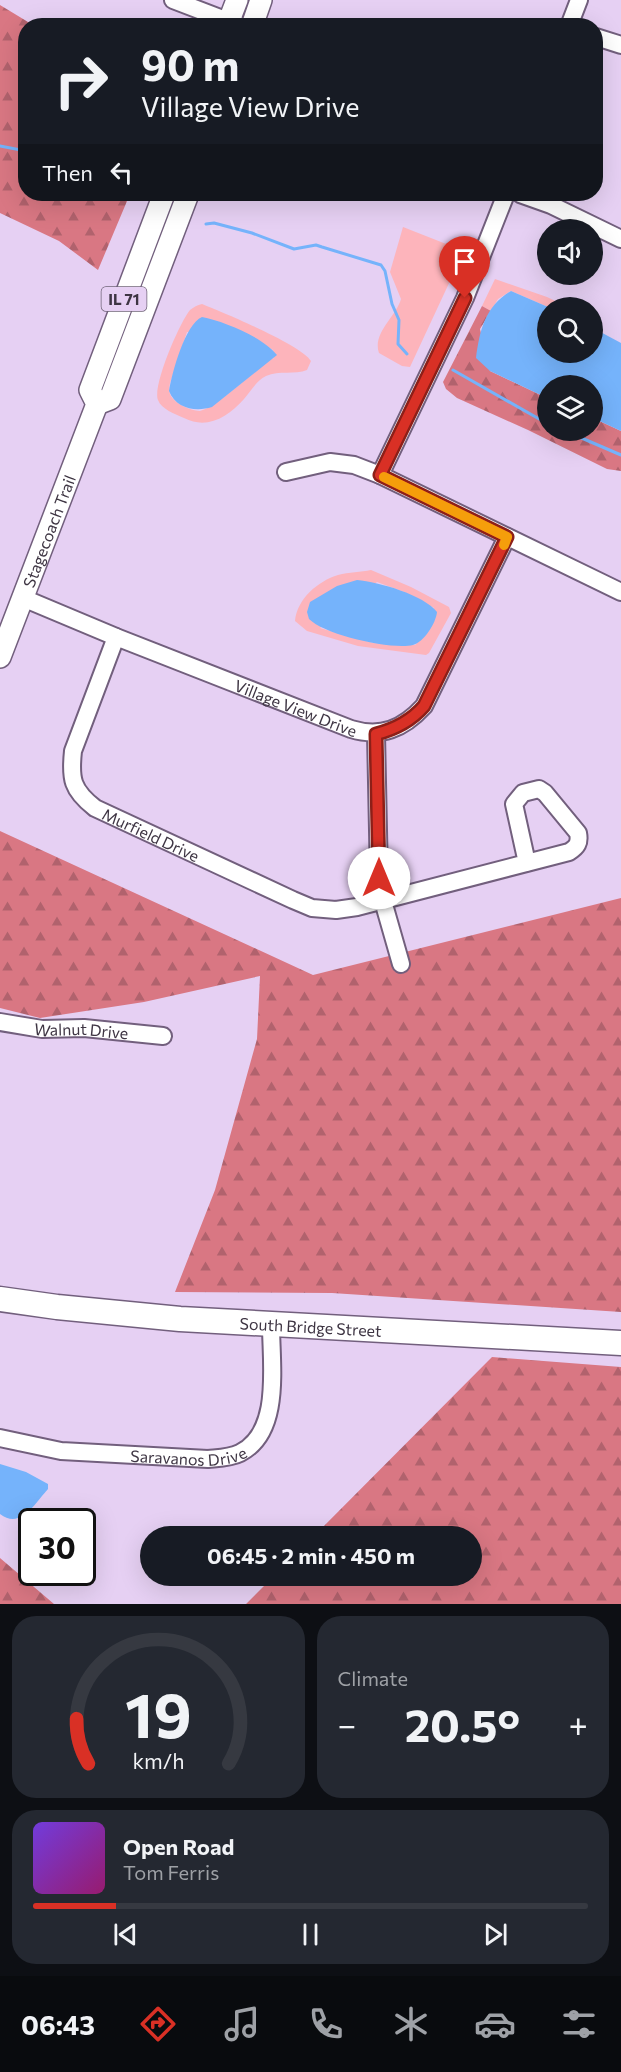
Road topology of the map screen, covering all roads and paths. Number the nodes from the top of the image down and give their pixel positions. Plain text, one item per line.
1 (173, 0) edge
2 (237, 0) edge
3 (261, 0) edge
4 (579, 0) edge
5 (217, 18) edge
6 (233, 18) edge
7 (255, 18) edge
8 (573, 18) edge
9 (603, 40) edge
10 (621, 45) edge
11 (161, 201) edge
12 (185, 201) edge
13 (503, 201) edge
14 (540, 201) edge
15 (621, 238) edge
16 (97, 404) junction
17 (286, 472) dead end
18 (380, 475) junction
19 (507, 537) junction
20 (621, 592) edge
21 (23, 598) junction
22 (116, 638) junction
23 (0, 657) edge
24 (376, 734) junction
25 (527, 862) junction
26 (383, 901) junction
27 (401, 964) dead end
28 (0, 1022) edge
29 (163, 1036) dead end
30 (0, 1299) edge
31 (271, 1325) junction
32 (621, 1343) edge
33 (0, 1438) edge

1 - 5 street
2 - 6 main road
3 - 7 main road
4 - 8 street
9 - 10 street
11 - 16 main road, Stagecoach Trail / IL 71
12 - 16 main road, Stagecoach Trail / IL 71
13 - 18 street
14 - 15 street
16 - 21 main road, Stagecoach Trail / IL 71
17 - 18 street
18 - 19 street
19 - 20 street
19 - 24 street, Village View Drive
21 - 22 street, Village View Drive
21 - 23 main road, Stagecoach Trail / IL 71
22 - 24 street, Village View Drive
22 - 26 street, Murfield Drive
24 - 26 street
25 - 25 street, Murfield Drive
25 - 26 street, Murfield Drive
26 - 27 street
28 - 29 street, Walnut Drive
30 - 31 highway, South Bridge Street
31 - 32 highway, South Bridge Street
31 - 33 street, Saravanos Drive

